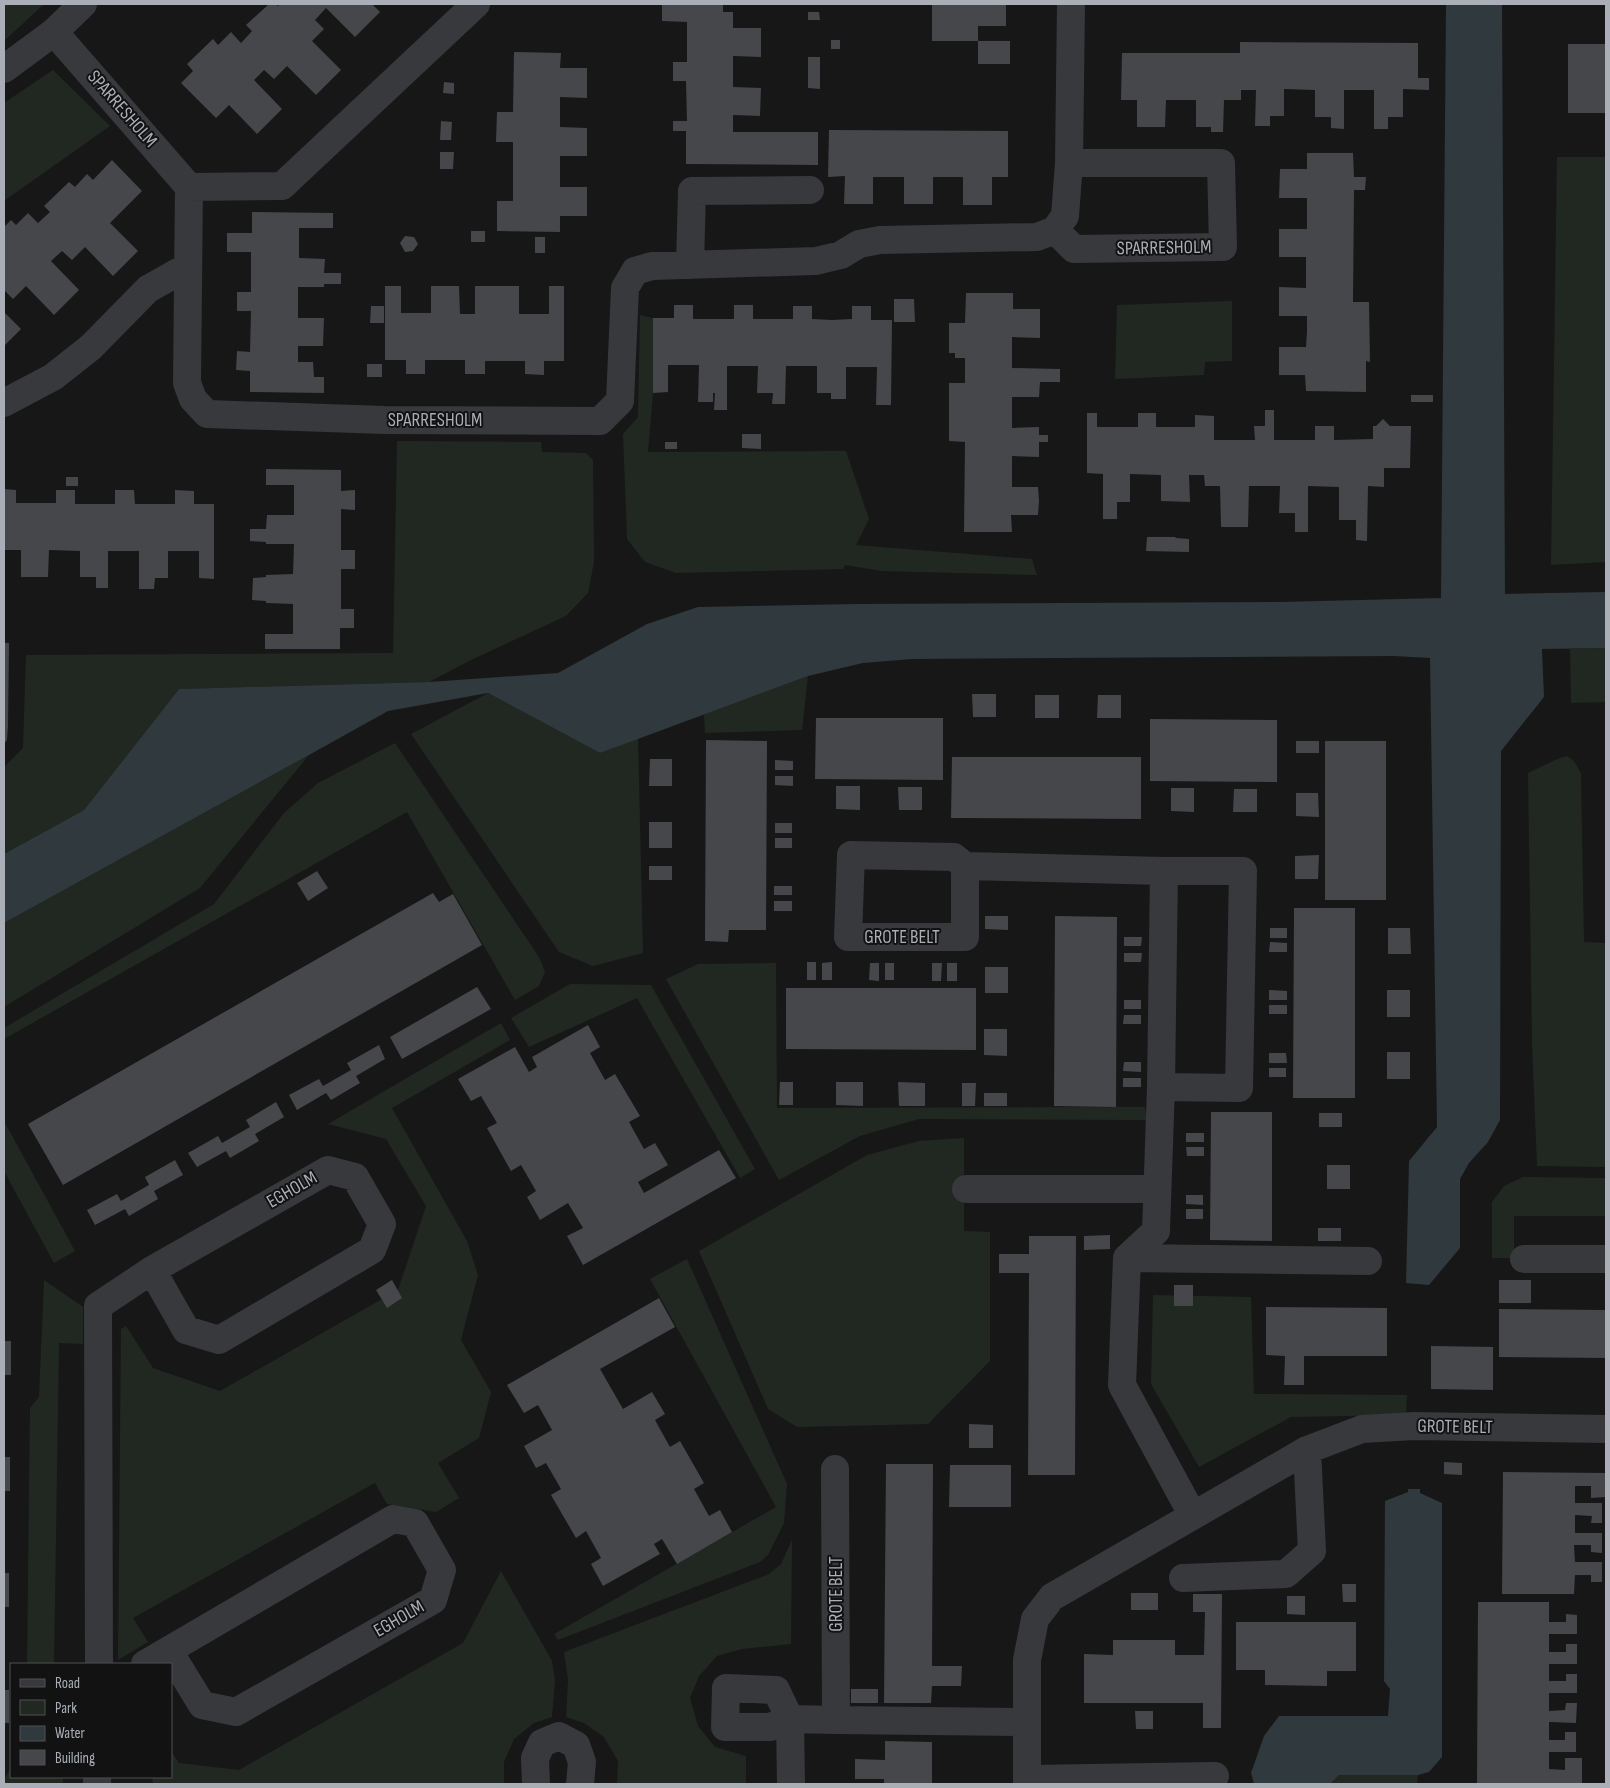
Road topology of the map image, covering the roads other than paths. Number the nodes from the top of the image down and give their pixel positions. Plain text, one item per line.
1 (83, 4) edge
2 (476, 4) edge
3 (1071, 4) edge
4 (54, 32) junction
5 (4, 69) edge
6 (1069, 163) junction
7 (189, 187) junction
8 (810, 190) dead end
9 (1055, 230) junction
10 (690, 265) junction
11 (187, 267) junction
12 (4, 403) edge
13 (965, 866) junction
14 (1164, 870) junction
15 (1161, 1086) junction
16 (966, 1189) dead end
17 (1157, 1189) junction
18 (1127, 1258) junction
19 (1524, 1259) dead end
20 (1606, 1259) edge
21 (1368, 1261) dead end
22 (152, 1270) junction
23 (1606, 1429) edge
24 (1307, 1450) junction
25 (835, 1469) dead end
26 (1193, 1516) junction
27 (1183, 1578) dead end
28 (168, 1651) junction
29 (99, 1663) edge
30 (147, 1663) edge
31 (836, 1720) junction
32 (1027, 1722) junction
33 (1215, 1776) dead end
34 (1095, 1781) edge
35 (1027, 1782) edge
36 (536, 1784) edge
37 (580, 1784) edge
38 (791, 1784) edge

1 - 4 street
2 - 7 street
3 - 6 street
4 - 5 street
4 - 7 street, SPARRESHOLM
6 - 9 street
6 - 9 street, SPARRESHOLM
7 - 11 street, SPARRESHOLM
8 - 10 street
9 - 10 street, SPARRESHOLM
10 - 11 street, SPARRESHOLM
11 - 12 street
13 - 13 street, GROTE BELT
13 - 14 street, GROTE BELT
14 - 15 street
14 - 15 street, GROTE BELT
15 - 17 street
16 - 17 street
17 - 18 street
18 - 21 street
18 - 26 street
19 - 20 street
22 - 22 street, EGHOLM
22 - 29 street, EGHOLM
23 - 24 street, GROTE BELT
24 - 26 street, GROTE BELT
24 - 27 street
25 - 31 street, GROTE BELT
26 - 32 street, GROTE BELT
28 - 28 street, EGHOLM
28 - 30 street, EGHOLM
31 - 32 street
31 - 38 street
32 - 35 street, GROTE BELT
33 - 34 street, GROTE BELT
34 - 35 street, GROTE BELT
36 - 37 street

